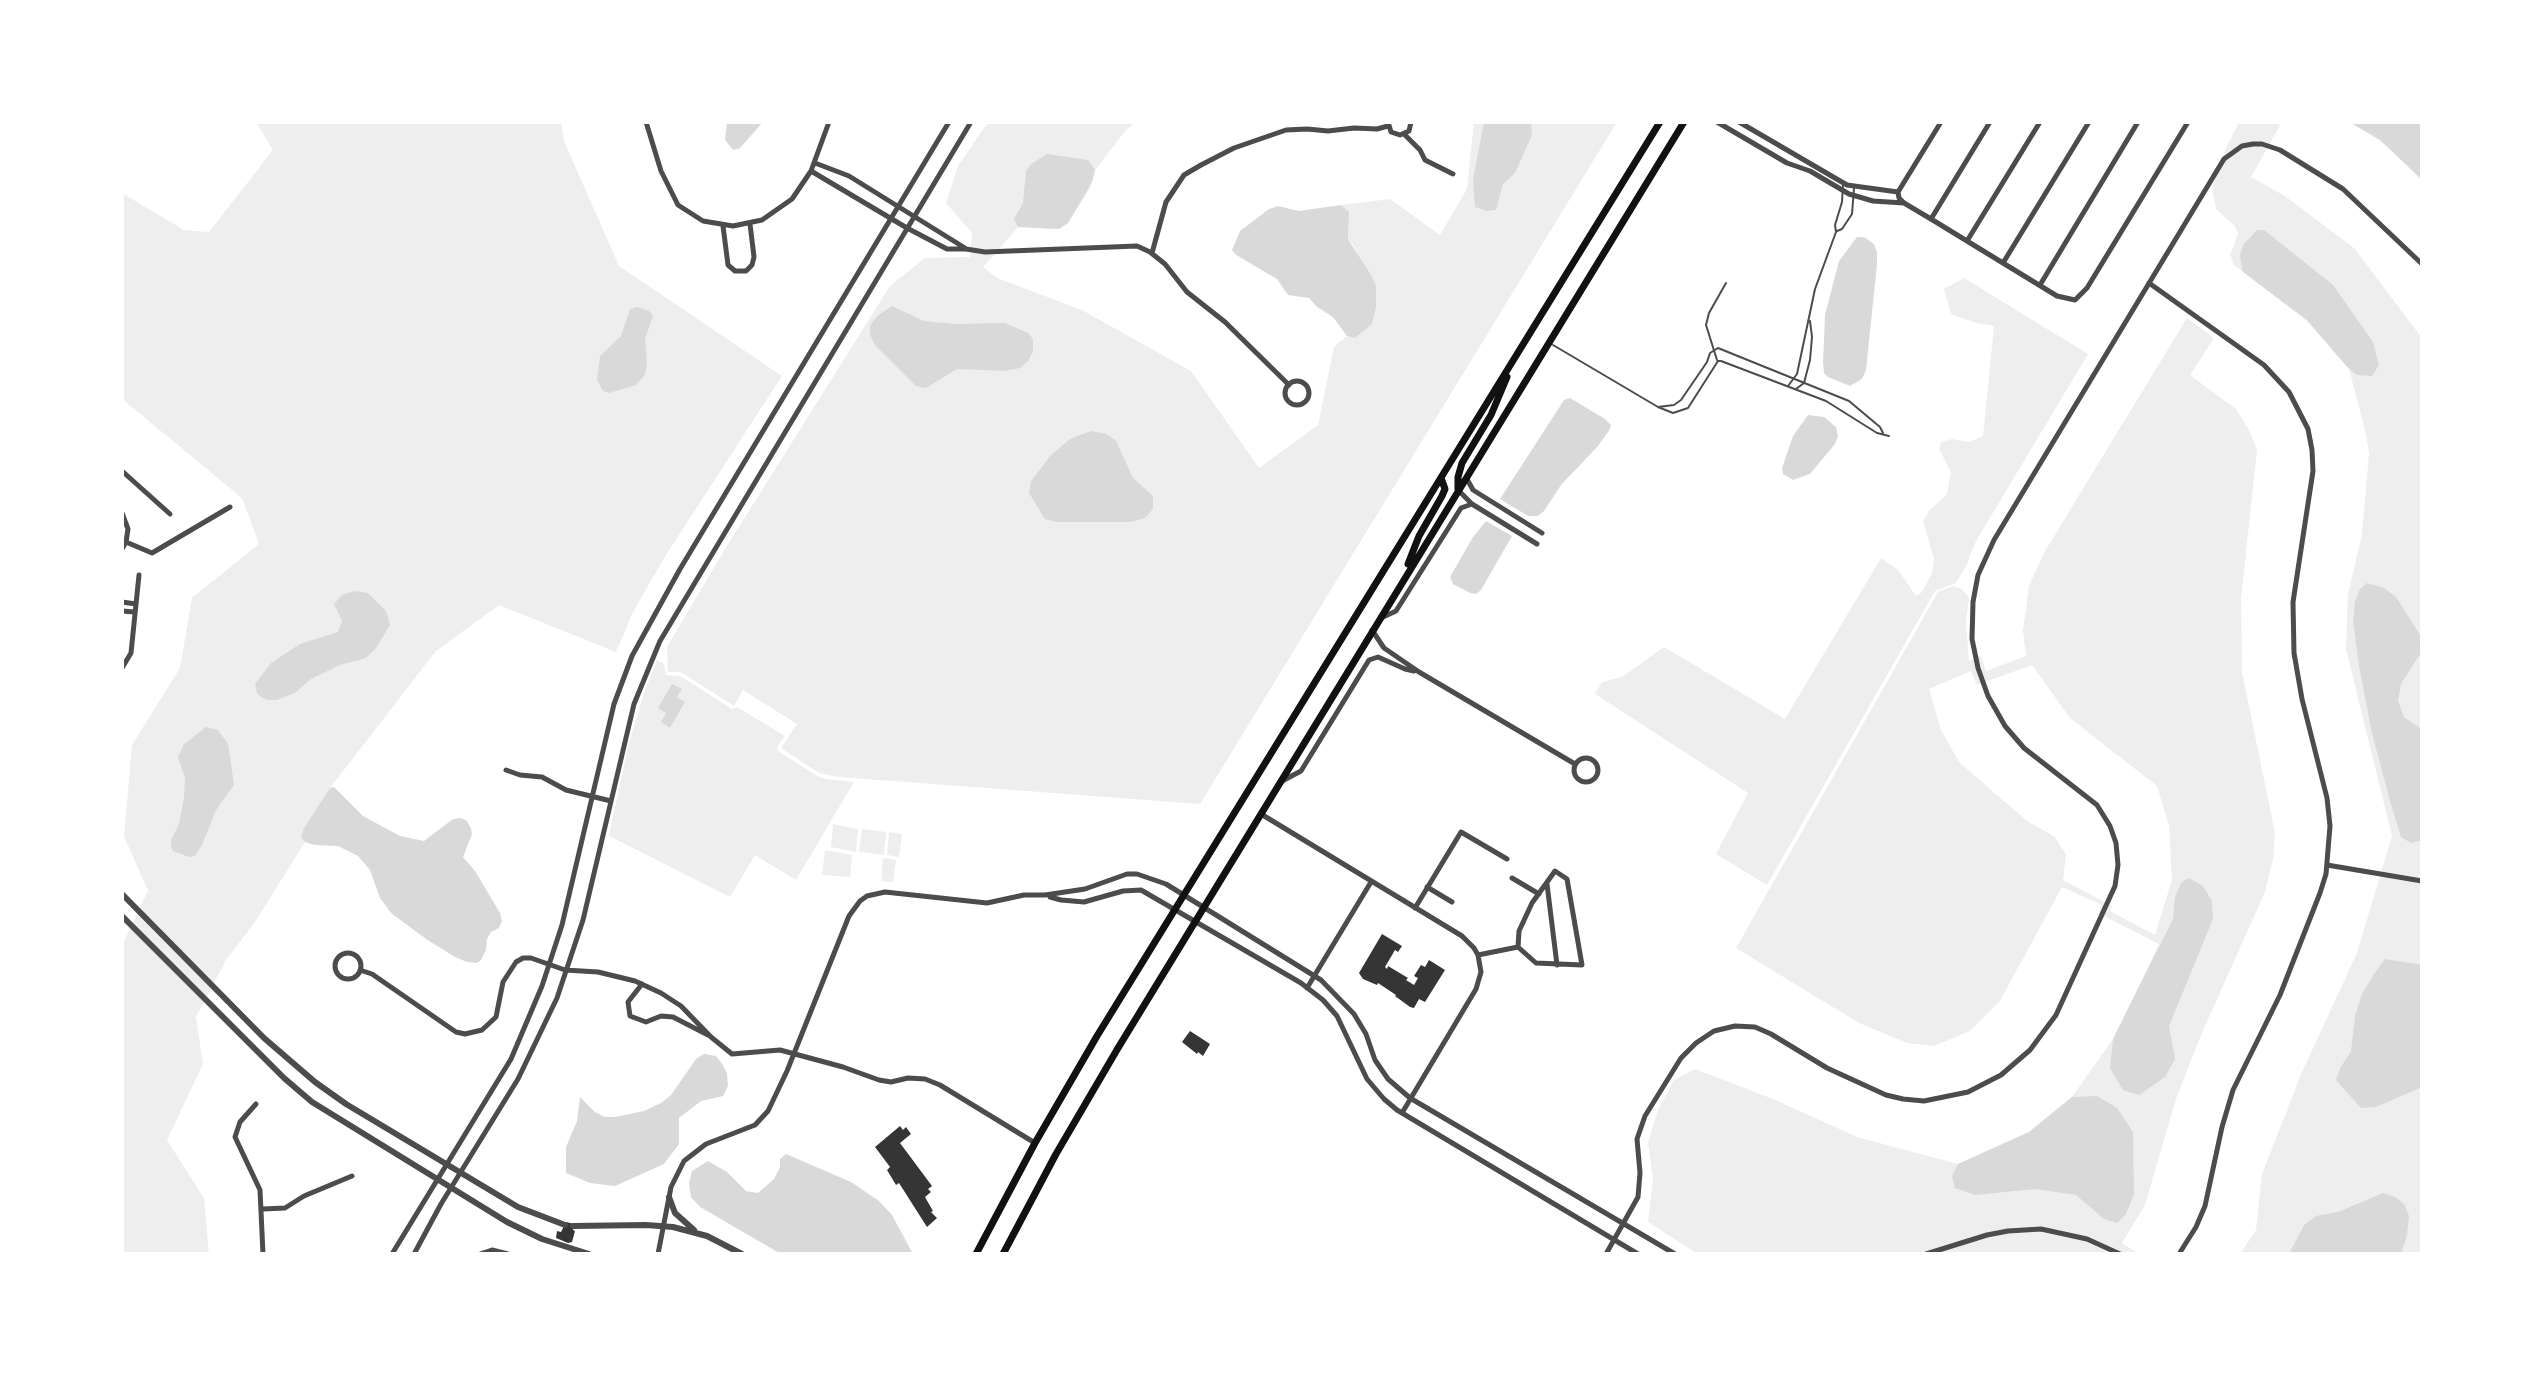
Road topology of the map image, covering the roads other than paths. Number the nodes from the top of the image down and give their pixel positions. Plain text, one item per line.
1 (646, 122) edge
2 (829, 122) edge
3 (949, 122) edge
4 (971, 122) edge
5 (1411, 122) edge
6 (1660, 122) edge
7 (1684, 122) edge
8 (1717, 122) edge
9 (1739, 122) edge
10 (1941, 122) edge
11 (1990, 122) edge
12 (2040, 122) edge
13 (2089, 122) edge
14 (2138, 122) edge
15 (2188, 122) edge
16 (1388, 124) edge
17 (1404, 134) junction
18 (815, 163) junction
19 (811, 171) junction
20 (1453, 174) dead end
21 (1843, 183) junction
22 (1854, 188) junction
23 (1871, 189) junction
24 (1843, 190) junction
25 (1898, 192) junction
26 (1854, 196) junction
27 (1869, 200) junction
28 (1904, 203) junction
29 (897, 207) junction
30 (914, 217) junction
31 (891, 219) junction
32 (1931, 219) junction
33 (750, 224) junction
34 (723, 226) junction
35 (907, 228) junction
36 (1836, 232) junction
37 (1967, 241) junction
38 (966, 249) junction
39 (1152, 253) junction
40 (2003, 263) junction
41 (2422, 264) edge
42 (1726, 283) dead end
43 (2149, 283) junction
44 (2040, 285) junction
45 (1810, 319) junction
46 (1549, 342) junction
47 (1713, 350) junction
48 (1516, 357) junction
49 (1718, 361) junction
50 (1795, 380) junction
51 (1804, 383) junction
52 (1289, 385) junction
53 (1788, 386) junction
54 (1795, 389) junction
55 (1658, 407) junction
56 (1883, 433) junction
57 (1889, 436) dead end
58 (122, 472) edge
59 (1467, 477) junction
60 (1441, 478) junction
61 (1458, 490) junction
62 (1472, 504) junction
63 (230, 507) dead end
64 (122, 513) edge
65 (170, 514) dead end
66 (1542, 533) dead end
67 (126, 542) junction
68 (1537, 544) dead end
69 (122, 549) edge
70 (139, 575) dead end
71 (1402, 581) junction
72 (122, 602) edge
73 (136, 604) junction
74 (122, 611) edge
75 (134, 612) junction
76 (1380, 618) junction
77 (1372, 630) junction
78 (122, 668) edge
79 (1419, 672) junction
80 (1575, 764) junction
81 (506, 770) dead end
82 (1281, 781) junction
83 (592, 797) junction
84 (611, 801) junction
85 (1261, 814) junction
86 (1507, 859) dead end
87 (2327, 865) junction
88 (1512, 878) dead end
89 (2422, 881) edge
90 (1371, 882) junction
91 (1547, 883) junction
92 (1427, 887) junction
93 (122, 894) edge
94 (1539, 894) junction
95 (1045, 895) junction
96 (1183, 895) junction
97 (1452, 902) dead end
98 (1203, 908) junction
99 (1415, 908) junction
100 (1174, 910) junction
101 (122, 916) edge
102 (1194, 922) junction
103 (1518, 947) junction
104 (1478, 955) junction
105 (549, 965) junction
106 (1557, 965) junction
107 (360, 970) junction
108 (565, 970) junction
109 (1314, 975) junction
110 (642, 984) junction
111 (1307, 988) junction
112 (711, 1037) junction
113 (794, 1053) junction
114 (1410, 1098) junction
115 (256, 1104) dead end
116 (1402, 1113) junction
117 (1035, 1143) junction
118 (447, 1164) junction
119 (462, 1173) junction
120 (352, 1176) dead end
121 (438, 1179) junction
122 (452, 1188) junction
123 (669, 1197) junction
124 (263, 1209) junction
125 (1625, 1224) junction
126 (663, 1226) junction
127 (696, 1232) junction
128 (1614, 1240) junction
129 (263, 1254) edge
130 (392, 1254) edge
131 (414, 1254) edge
132 (480, 1254) edge
133 (508, 1254) edge
134 (589, 1254) edge
135 (658, 1254) edge
136 (742, 1254) edge
137 (976, 1254) edge
138 (1003, 1254) edge
139 (1606, 1254) edge
140 (1638, 1254) edge
141 (1675, 1254) edge
142 (1926, 1254) edge
143 (2120, 1254) edge
144 (2179, 1254) edge

1 - 34 street
2 - 18 street
3 - 29 street
4 - 30 street
5 - 17 street
6 - 48 main road
7 - 46 main road
8 - 24 street
9 - 21 street
10 - 25 street
11 - 32 street
12 - 37 street
13 - 40 street
14 - 44 street
15 - 44 street
16 - 17 street
16 - 39 street
17 - 20 street
18 - 19 street
18 - 29 street
19 - 31 street
19 - 33 street
21 - 22 street
21 - 24 lane
22 - 23 street
22 - 26 lane
23 - 25 street
23 - 27 street
24 - 26 street
24 - 36 lane
25 - 28 street
26 - 27 street
26 - 36 lane
27 - 28 street
28 - 32 street
29 - 30 street
29 - 31 street
30 - 35 street
30 - 38 street
31 - 35 street
31 - 83 street
32 - 37 street
33 - 34 street
33 - 34 street
35 - 38 street
35 - 84 street
36 - 45 lane
37 - 40 street
38 - 39 street
39 - 52 street
40 - 44 street
41 - 43 street
42 - 47 lane
43 - 87 street
43 - 125 street
45 - 50 lane
45 - 51 lane
46 - 55 lane
46 - 59 main road
47 - 49 lane
47 - 50 lane
47 - 55 lane
48 - 60 main road
48 - 61 main road
49 - 53 lane
49 - 55 lane
50 - 51 lane
50 - 53 lane
51 - 54 lane
51 - 56 lane
52 - 52 street
53 - 54 lane
54 - 56 lane
56 - 57 lane
58 - 65 street
59 - 61 main road
59 - 66 street
60 - 71 main road
60 - 96 main road
61 - 62 street
61 - 71 main road
62 - 68 street
62 - 76 street
63 - 67 street
64 - 67 street
67 - 69 street
70 - 73 street
71 - 76 main road
72 - 73 street
73 - 75 street
74 - 75 street
75 - 78 street
76 - 77 main road
77 - 79 street
77 - 82 main road
79 - 80 street
79 - 82 street
80 - 80 street
81 - 83 street
82 - 85 main road
83 - 84 street
83 - 105 street
84 - 108 street
85 - 90 street
85 - 98 main road
86 - 92 street
87 - 89 street
87 - 144 street
88 - 94 street
90 - 99 street
90 - 109 street
91 - 94 street
91 - 106 street
91 - 106 street
92 - 97 street
92 - 99 street
93 - 118 street
94 - 103 street
95 - 96 street
95 - 100 street
95 - 113 street
96 - 98 street
96 - 100 main road
98 - 102 main road
98 - 109 street
99 - 104 street
100 - 102 street
100 - 117 main road
101 - 121 street
102 - 111 street
102 - 138 main road
103 - 104 street
103 - 106 street
104 - 114 street
105 - 107 street
105 - 108 street
105 - 118 street
107 - 107 street
108 - 110 street
108 - 119 street
109 - 111 street
109 - 114 street
110 - 112 street
110 - 112 street
111 - 116 street
112 - 113 street
113 - 117 street
113 - 123 street
114 - 116 street
114 - 125 street
115 - 124 street
116 - 128 street
117 - 137 main road
118 - 119 street
118 - 121 street
119 - 122 street
119 - 126 street
120 - 124 street
121 - 122 street
121 - 130 street
122 - 131 street
122 - 134 street
123 - 126 street
123 - 127 street
124 - 129 street
125 - 128 street
125 - 141 street
126 - 127 street
126 - 135 street
127 - 136 street
128 - 139 street
128 - 140 street
132 - 133 street
142 - 143 street

